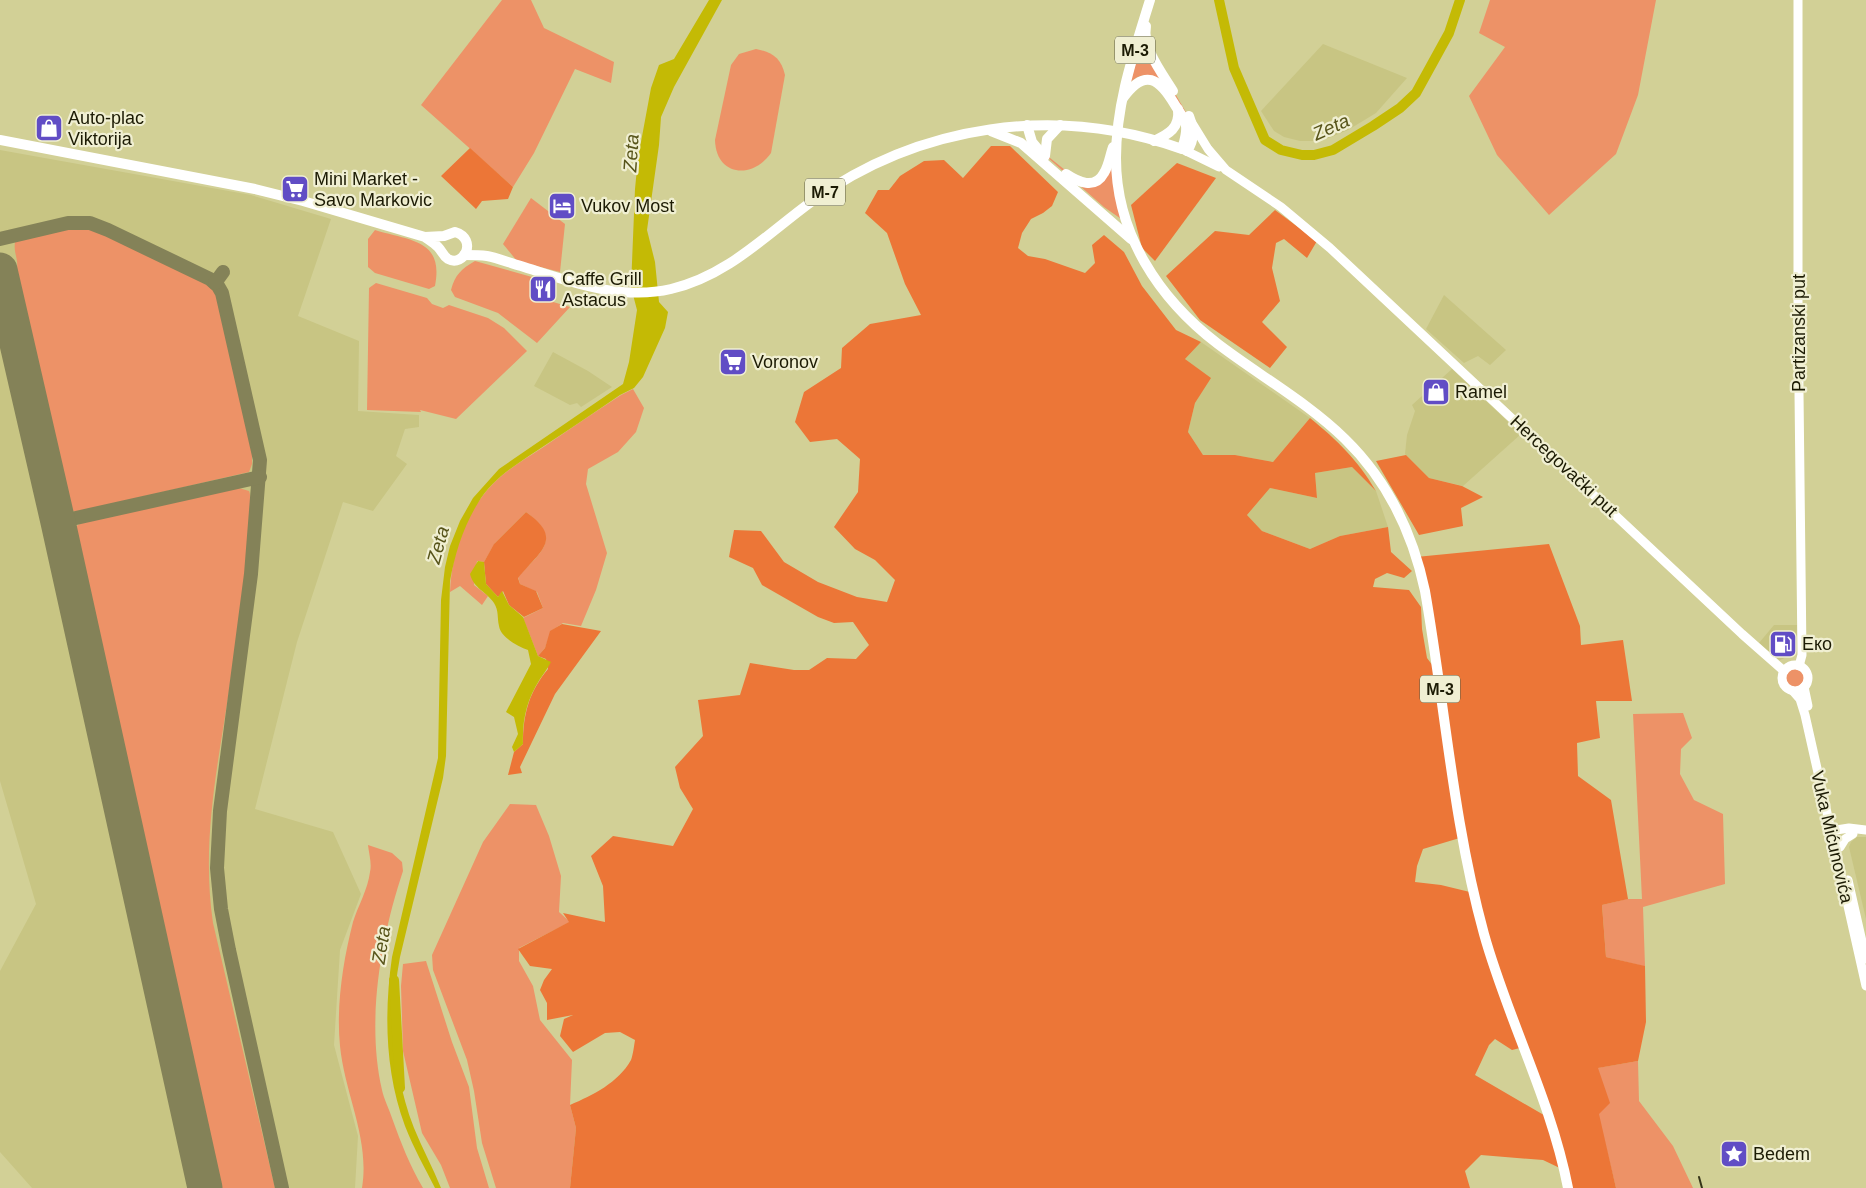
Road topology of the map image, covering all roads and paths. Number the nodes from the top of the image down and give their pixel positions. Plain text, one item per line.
1 (1150, 0) edge
2 (1798, 0) edge
3 (1121, 101) junction
4 (1178, 109) junction
5 (1191, 122) junction
6 (1027, 125) junction
7 (1060, 125) junction
8 (987, 130) junction
9 (0, 140) edge
10 (1154, 140) junction
11 (1117, 142) junction
12 (1021, 143) junction
13 (1184, 150) junction
14 (1045, 156) junction
15 (1226, 170) junction
16 (444, 236) junction
17 (425, 237) junction
18 (1133, 242) junction
19 (467, 244) junction
20 (440, 248) junction
21 (464, 255) junction
22 (488, 256) junction
23 (1799, 666) junction
24 (1784, 671) junction
25 (1804, 687) junction
26 (1793, 691) junction
27 (1865, 830) edge
28 (1834, 832) junction
29 (1853, 834) junction
30 (1840, 846) junction
31 (1866, 959) edge
32 (1866, 986) edge
33 (1568, 1188) edge

1 - 3 main road, M-3
1 - 5 main road
2 - 23 main road, Partizanski put
3 - 4 main road
3 - 11 main road, M-3
4 - 10 main road
4 - 13 main road
5 - 13 main road
5 - 15 main road
6 - 7 main road, M-7
6 - 8 main road, M-7
6 - 12 main road
6 - 14 main road
7 - 10 main road, M-7
7 - 14 main road
8 - 12 main road
8 - 22 main road, M-7
9 - 17 main road, M-7
10 - 13 main road, M-7
11 - 14 main road
11 - 18 main road, M-3
12 - 18 main road
13 - 15 main road
15 - 24 main road, Hercegovački put
16 - 17 main road, M-7
16 - 19 main road, M-7
16 - 20 main road
17 - 20 main road, M-7
18 - 33 main road, M-3
19 - 21 main road
19 - 22 main road, M-7
20 - 21 main road, M-7
21 - 22 main road, M-7
23 - 24 main road
23 - 25 main road
24 - 26 main road
25 - 26 main road
25 - 28 main road, Vuka Mićunovića
26 - 28 main road, Vuka Mićunovića
27 - 28 main road
27 - 29 main road
28 - 29 main road
28 - 30 main road, Vuka Mićunovića
28 - 32 main road, Vuka Mićunovića
29 - 30 main road
30 - 31 main road, Vuka Mićunovića

